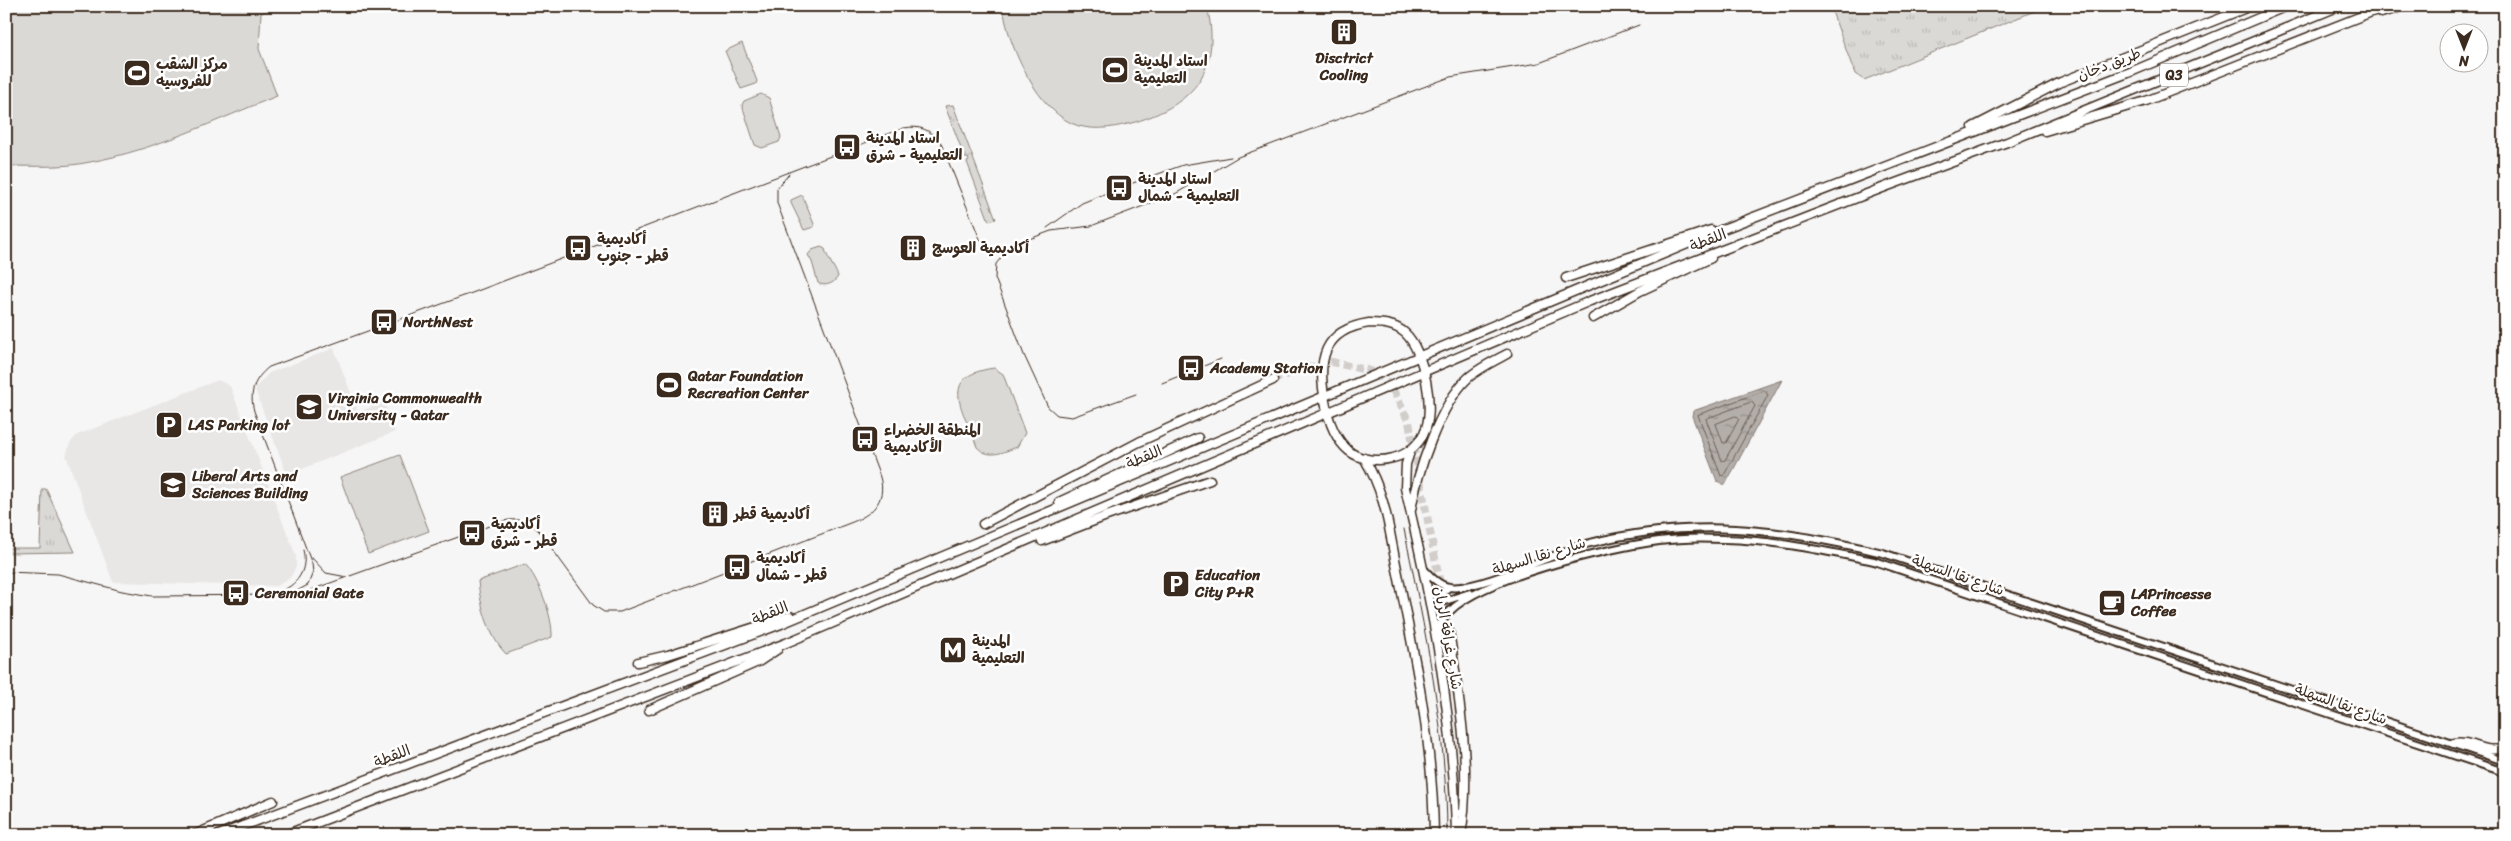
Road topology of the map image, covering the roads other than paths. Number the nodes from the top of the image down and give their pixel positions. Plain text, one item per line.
1 (2251, 6) edge
2 (2287, 6) edge
3 (2340, 6) edge
4 (2387, 6) edge
5 (2405, 6) edge
6 (2329, 29) junction
7 (2007, 142) junction
8 (1940, 144) junction
9 (1728, 227) junction
10 (1718, 251) junction
11 (1566, 278) dead end
12 (1593, 318) dead end
13 (1507, 354) dead end
14 (1419, 357) junction
15 (1423, 372) junction
16 (1273, 380) tunnel mouth
17 (1324, 398) junction
18 (1327, 413) junction
19 (1198, 438) dead end
20 (1411, 449) junction
21 (1364, 458) junction
22 (1210, 480) dead end
23 (1411, 514) junction
24 (983, 524) dead end
25 (982, 541) junction
26 (990, 557) junction
27 (1421, 566) junction
28 (1449, 587) junction
29 (1485, 588) junction
30 (832, 603) junction
31 (1449, 631) tunnel mouth
32 (786, 644) junction
33 (638, 662) dead end
34 (1440, 666) junction
35 (649, 710) dead end
36 (2454, 743) junction
37 (2505, 746) edge
38 (2505, 760) edge
39 (2503, 772) edge
40 (273, 801) dead end
41 (194, 835) edge
42 (219, 835) edge
43 (285, 835) edge
44 (1434, 835) edge
45 (1456, 835) edge
46 (1462, 835) edge

1 - 8 main road
2 - 8 main road, طريق دخان
3 - 7 main road, Q3
4 - 6 main road
5 - 6 main road
6 - 7 main road
7 - 10 main road, اللقطة
8 - 9 main road, اللقطة
9 - 11 main road
9 - 14 main road, اللقطة
10 - 12 main road
10 - 15 main road, اللقطة
13 - 23 main road
14 - 15 main road
14 - 17 main road, اللقطة
14 - 17 main road
15 - 18 main road, اللقطة
15 - 20 main road
16 - 24 main road
17 - 18 main road
17 - 25 main road, اللقطة
18 - 21 main road
18 - 26 main road, اللقطة
19 - 25 main road
20 - 21 main road
20 - 23 main road, شارع غرافة الريان
21 - 44 main road
22 - 26 main road
23 - 27 main road, شارع غرافة الريان
25 - 30 main road, اللقطة
26 - 32 main road, اللقطة
27 - 28 street
27 - 34 main road, شارع غرافة الريان
28 - 29 street
28 - 36 street, شارع نقا السهلة
29 - 34 street, شارع نقا السهلة
29 - 39 street, شارع نقا السهلة
30 - 33 main road
30 - 42 main road, اللقطة
31 - 46 main road
32 - 35 main road
32 - 43 main road, اللقطة
34 - 45 main road, شارع غرافة الريان
36 - 37 main road
36 - 38 street, شارع نقا السهلة
38 - 39 main road
40 - 41 main road

